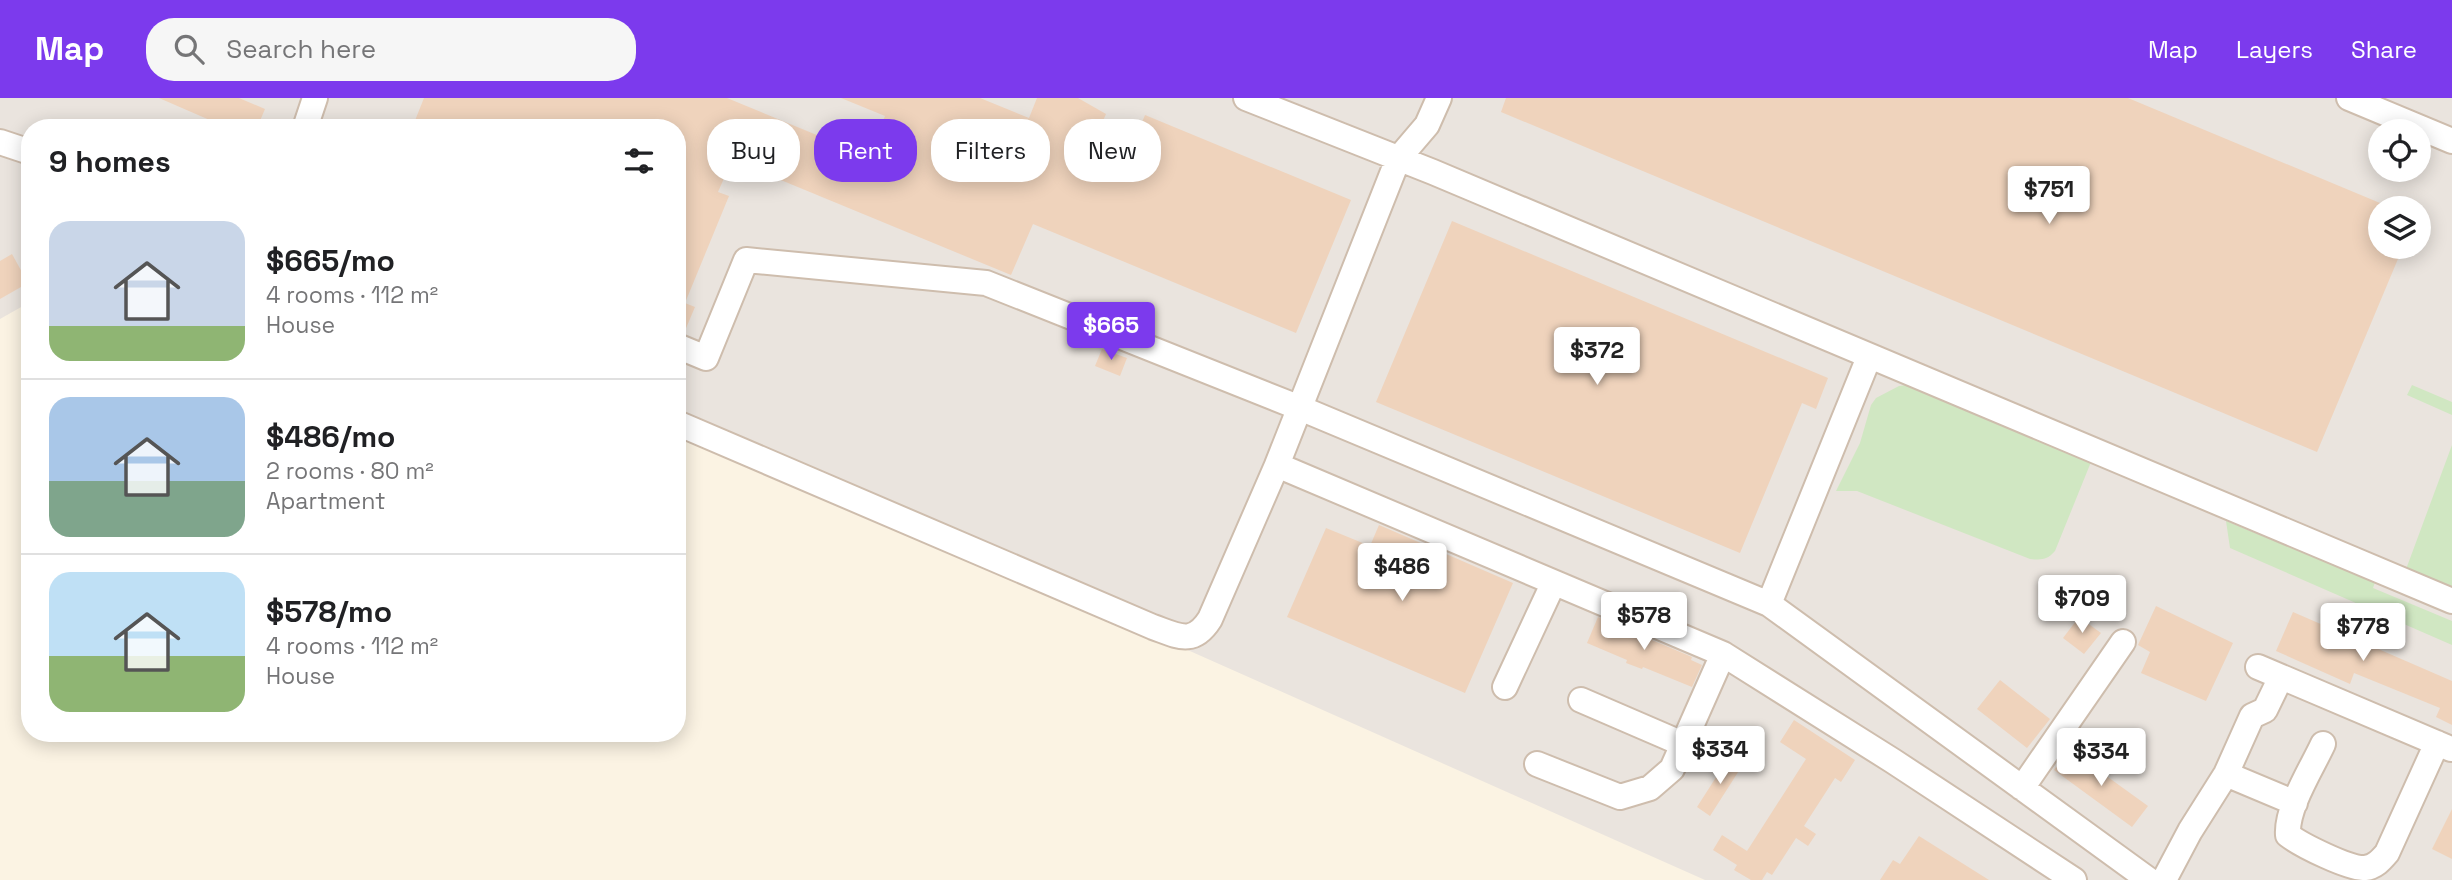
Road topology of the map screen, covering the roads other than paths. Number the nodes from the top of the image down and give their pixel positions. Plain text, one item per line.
1 (315, 98) edge
2 (1246, 98) edge
3 (1426, 98) edge
4 (2349, 98) edge
5 (308, 119) edge
6 (2452, 141) edge
7 (0, 142) edge
8 (21, 149) edge
9 (1398, 159) junction
10 (686, 350) edge
11 (1869, 357) junction
12 (1300, 408) junction
13 (686, 428) edge
14 (1277, 465) junction
15 (1553, 584) junction
16 (2452, 601) edge
17 (1769, 604) junction
18 (2123, 642) dead end
19 (1723, 654) junction
20 (2258, 667) dead end
21 (2281, 677) junction
22 (1505, 687) dead end
23 (1581, 700) dead end
24 (1683, 744) junction
25 (2323, 744) dead end
26 (2444, 746) edge
27 (1537, 764) dead end
28 (2226, 774) junction
29 (2022, 788) junction
30 (2295, 803) junction
31 (2074, 880) edge
32 (2154, 880) edge

1 - 5 lane
2 - 9 lane
3 - 9 lane
4 - 6 lane
7 - 8 lane
9 - 11 lane
9 - 12 lane
10 - 12 lane
11 - 16 lane
11 - 17 lane
12 - 14 lane
12 - 17 lane
13 - 14 lane
14 - 15 lane
15 - 19 lane
15 - 22 lane
17 - 29 lane
18 - 29 lane
19 - 24 lane
19 - 31 lane
20 - 21 lane
21 - 26 lane
21 - 28 lane
23 - 24 lane
24 - 27 lane
25 - 30 lane
26 - 30 lane
28 - 30 lane
28 - 32 lane
29 - 32 lane

